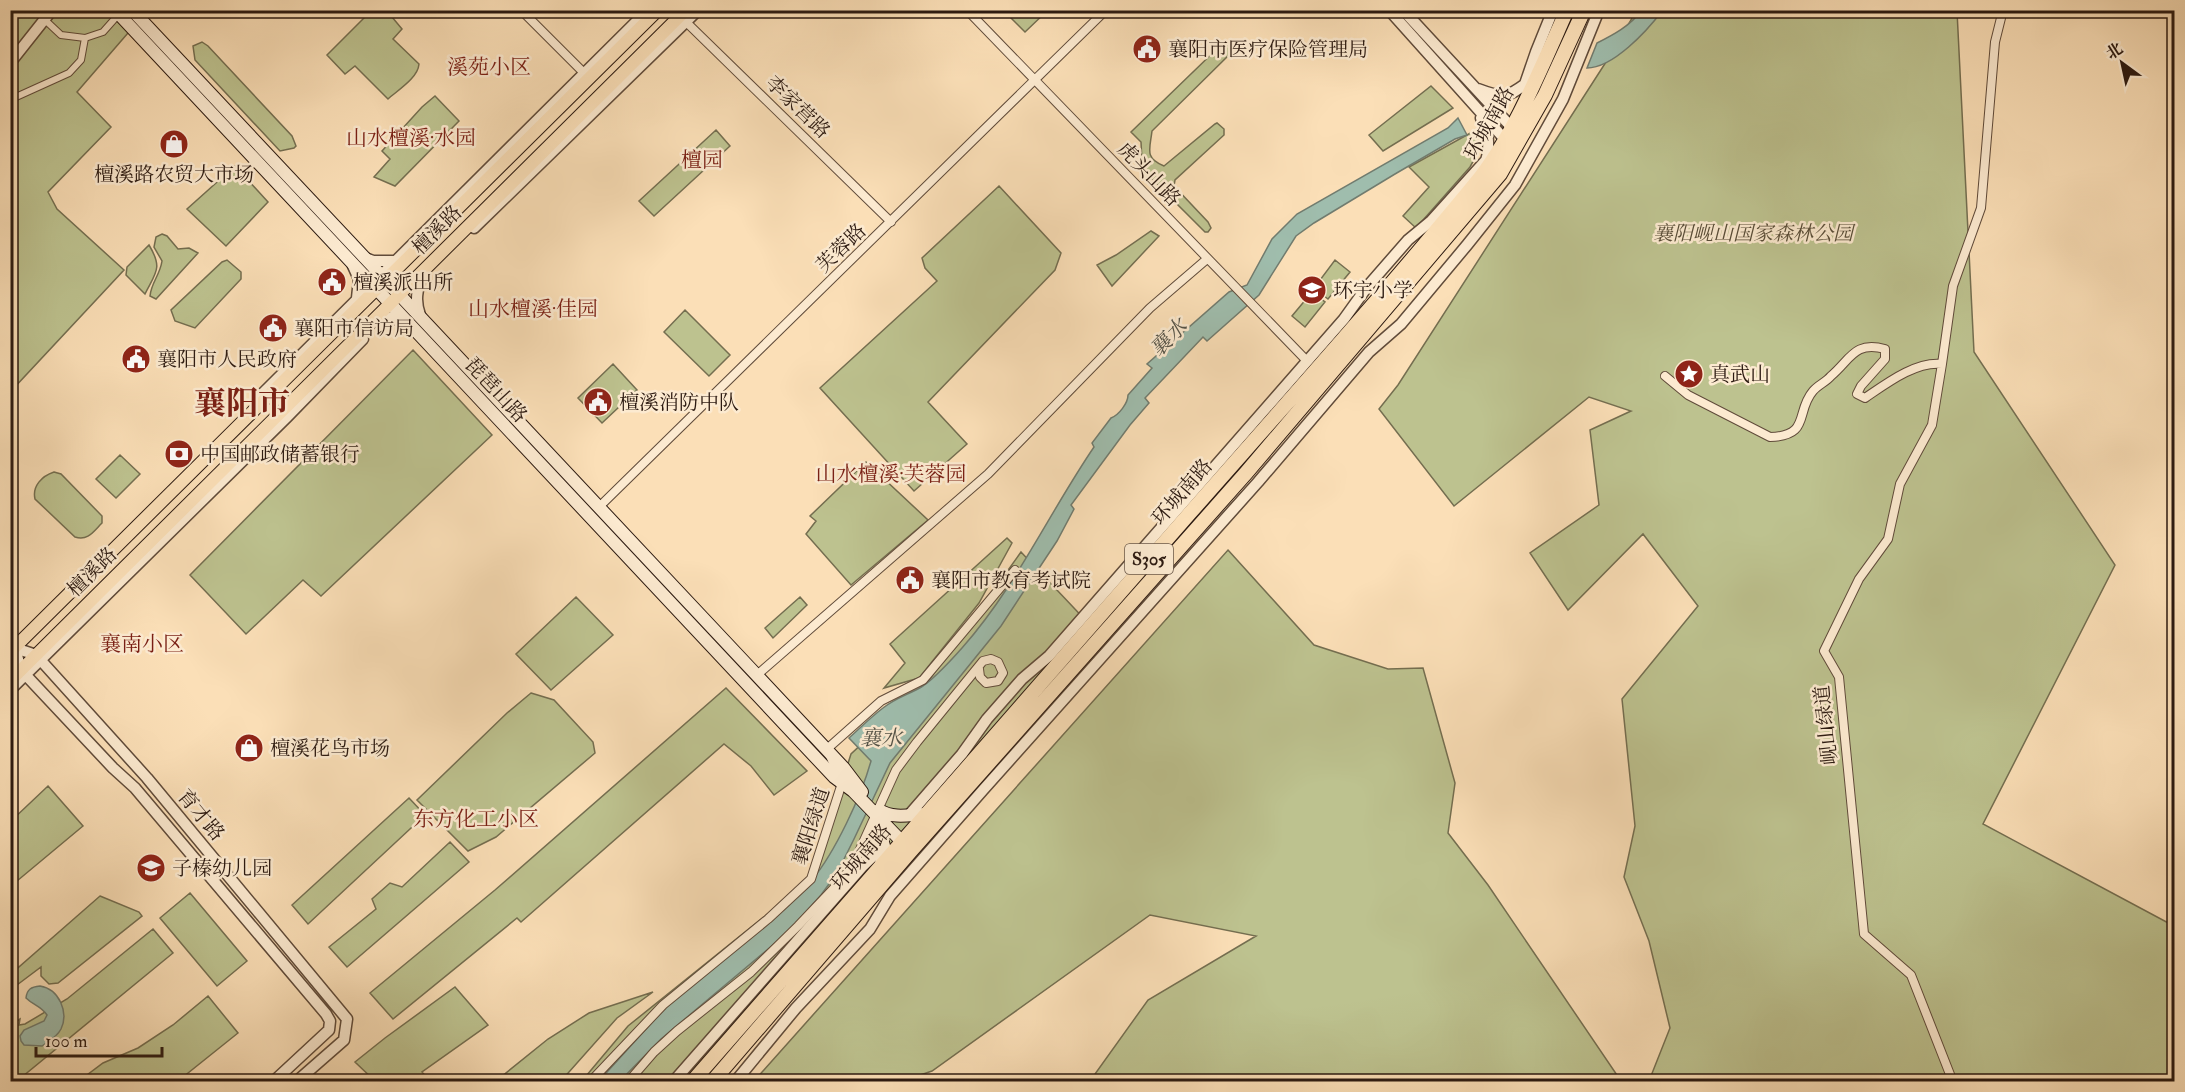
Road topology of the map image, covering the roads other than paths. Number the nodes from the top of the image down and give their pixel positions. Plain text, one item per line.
1 (52, 10) edge
2 (132, 10) edge
3 (521, 10) edge
4 (648, 10) edge
5 (658, 10) edge
6 (698, 10) edge
7 (967, 10) edge
8 (1106, 10) edge
9 (1389, 10) edge
10 (1403, 10) edge
11 (1553, 10) edge
12 (1567, 10) edge
13 (1584, 10) edge
14 (1599, 10) edge
15 (2003, 10) edge
16 (119, 12) edge
17 (684, 16) edge
18 (45, 20) junction
19 (85, 38) junction
20 (10, 63) edge
21 (587, 76) junction
22 (1531, 80) junction
23 (1036, 81) junction
24 (1473, 87) junction
25 (10, 103) edge
26 (1473, 105) junction
27 (1513, 139) junction
28 (1487, 159) junction
29 (1475, 184) junction
30 (891, 222) junction
31 (362, 256) junction
32 (1207, 259) junction
33 (395, 261) junction
34 (353, 266) junction
35 (383, 278) junction
36 (420, 282) junction
37 (373, 287) junction
38 (401, 297) junction
39 (357, 298) junction
40 (391, 307) junction
41 (421, 319) junction
42 (381, 321) junction
43 (410, 327) junction
44 (1942, 364) junction
45 (1311, 366) junction
46 (1665, 376) dead end
47 (1326, 380) junction
48 (1337, 391) junction
49 (599, 507) junction
50 (1015, 570) dead end
51 (12, 648) edge
52 (38, 658) junction
53 (979, 669) dead end
54 (24, 672) junction
55 (758, 675) junction
56 (10, 681) edge
57 (10, 690) edge
58 (827, 749) junction
59 (842, 783) junction
60 (855, 789) junction
61 (877, 812) junction
62 (925, 814) junction
63 (909, 815) junction
64 (884, 846) junction
65 (914, 848) junction
66 (881, 864) junction
67 (717, 1079) edge
68 (273, 1082) edge
69 (296, 1082) edge
70 (590, 1082) edge
71 (628, 1082) edge
72 (673, 1082) edge
73 (692, 1082) edge
74 (735, 1082) edge
75 (1953, 1082) edge

1 - 18 street
2 - 31 main road, 琵琶山路
3 - 21 street
4 - 21 street
5 - 21 main road, 檀溪路
6 - 17 street
7 - 23 street, 虎头山路
8 - 23 street, 芙蓉路
9 - 26 street
10 - 24 street
11 - 22 street
12 - 22 highway, 环城南路 / S305
13 - 27 highway, 环城南路 / S305
14 - 48 street
15 - 44 street
16 - 19 street
16 - 34 main road, 琵琶山路
17 - 30 street, 李家营路
17 - 36 street
17 - 38 main road, 檀溪路
18 - 19 street
18 - 20 street
19 - 25 street
21 - 33 street
21 - 35 main road, 檀溪路
22 - 24 street
22 - 27 highway, 环城南路 / S305
23 - 30 street, 芙蓉路
23 - 32 street, 虎头山路
24 - 27 street
26 - 27 street
26 - 28 street
27 - 29 highway, 环城南路 / S305
27 - 47 highway, 环城南路 / S305
28 - 29 street
28 - 45 street
29 - 45 highway, 环城南路 / S305
30 - 49 street, 芙蓉路
31 - 33 street
31 - 35 main road, 琵琶山路
32 - 45 street, 虎头山路
32 - 55 street
33 - 35 street
34 - 37 main road, 琵琶山路
34 - 39 street
35 - 37 main road, 檀溪路
35 - 38 main road, 琵琶山路
36 - 38 street
36 - 41 street
37 - 39 street
37 - 40 main road, 琵琶山路
37 - 51 main road, 檀溪路
38 - 40 main road, 檀溪路
38 - 41 main road, 琵琶山路
39 - 51 street
40 - 42 street
40 - 43 main road, 琵琶山路
40 - 52 main road, 檀溪路
41 - 49 main road, 琵琶山路
42 - 43 street
42 - 52 street
43 - 59 main road, 琵琶山路
44 - 46 street
44 - 75 street, 岘山绿道
45 - 47 street
45 - 62 highway, 环城南路 / S305
45 - 63 street
47 - 48 street
47 - 65 highway, 环城南路 / S305
48 - 65 street
49 - 55 main road, 琵琶山路
50 - 58 street
51 - 52 street, 育才路
51 - 54 street, 育才路
52 - 54 main road, 檀溪路
52 - 69 street, 育才路
53 - 61 street
54 - 56 main road, 檀溪路
54 - 57 street
54 - 68 street, 育才路
55 - 58 main road, 琵琶山路
58 - 59 street, 襄阳绿道
58 - 60 main road, 琵琶山路
59 - 60 main road, 琵琶山路
59 - 70 street, 襄阳绿道
60 - 61 main road
61 - 63 main road
61 - 64 main road
61 - 65 main road
61 - 71 street
62 - 63 main road
62 - 65 highway, 环城南路 / S305
64 - 66 main road
64 - 72 street
65 - 66 highway, 环城南路 / S305
65 - 67 highway, 环城南路 / S305
65 - 74 street
66 - 73 highway, 环城南路 / S305

